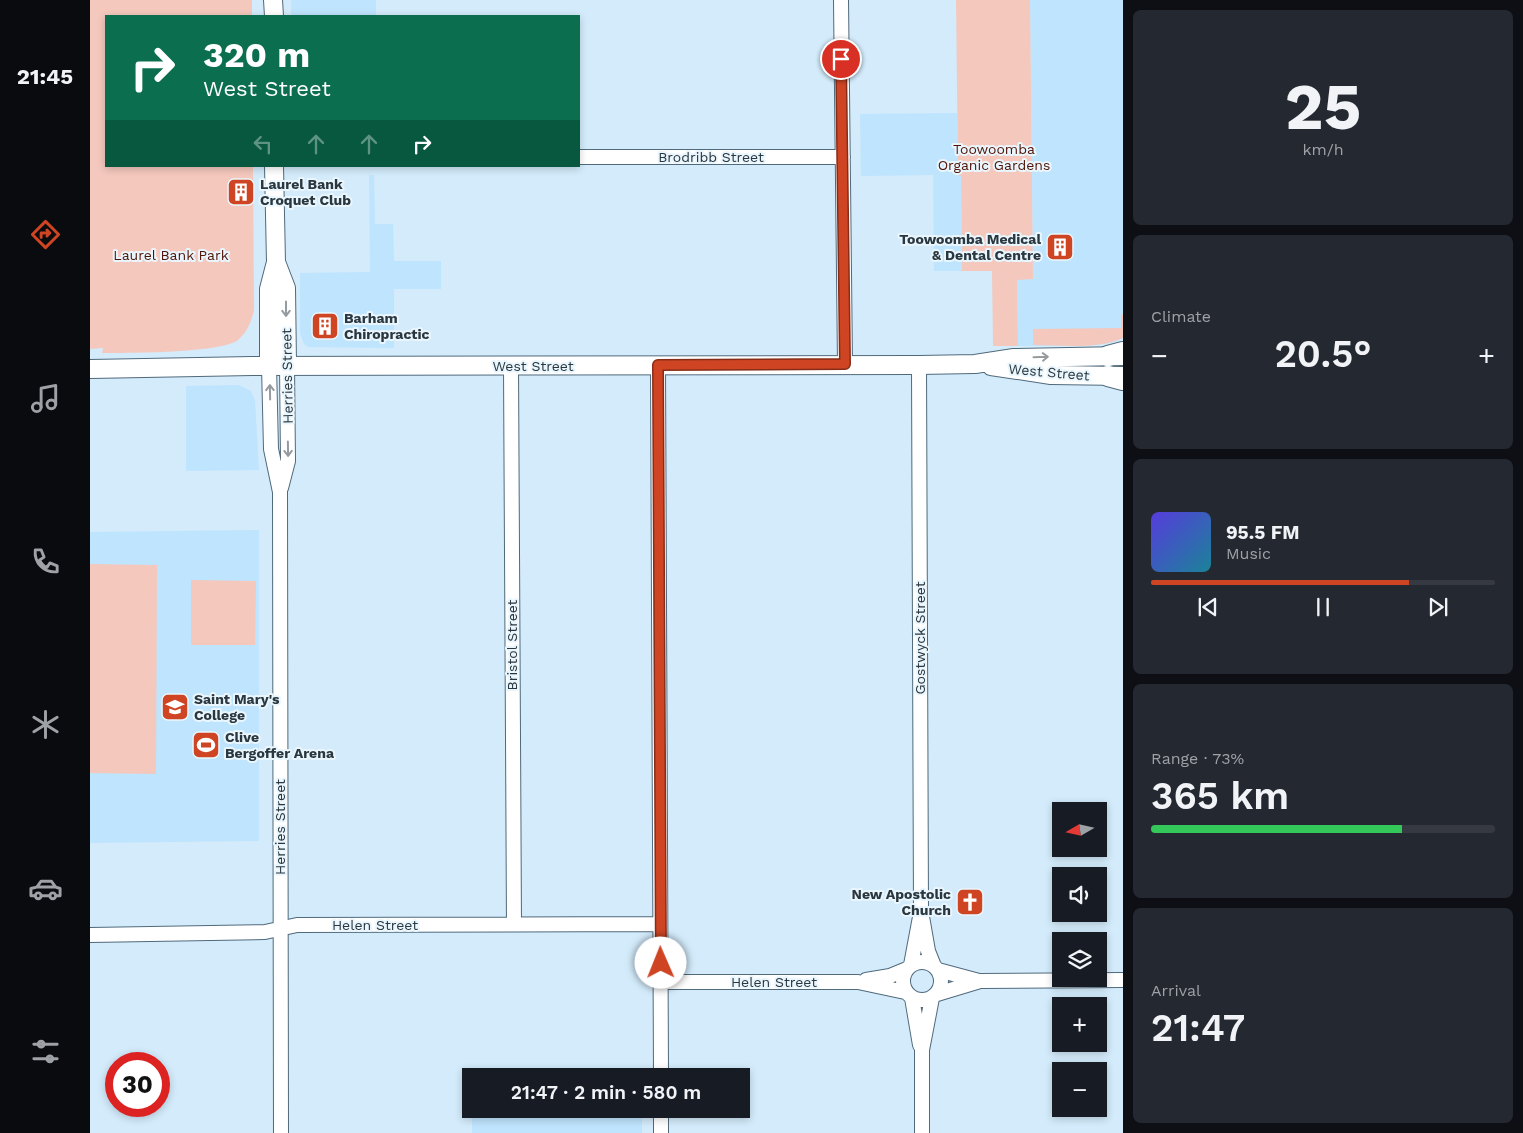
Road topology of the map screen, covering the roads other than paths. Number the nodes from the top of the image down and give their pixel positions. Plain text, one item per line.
1 (274, 0) edge
2 (840, 0) edge
3 (274, 15) edge
4 (580, 157) edge
5 (843, 157) junction
6 (274, 167) edge
7 (845, 364) junction
8 (658, 365) junction
9 (919, 365) junction
10 (278, 366) junction
11 (511, 366) junction
12 (1118, 366) edge
13 (90, 369) edge
14 (921, 911) junction
15 (514, 924) junction
16 (660, 924) junction
17 (280, 929) junction
18 (90, 935) edge
19 (909, 967) junction
20 (936, 968) junction
21 (1123, 980) edge
22 (980, 981) junction
23 (661, 982) junction
24 (858, 982) junction
25 (909, 995) junction
26 (935, 996) junction
27 (922, 1050) junction
28 (661, 1068) edge
29 (661, 1118) edge
30 (281, 1133) edge
31 (661, 1133) edge
32 (922, 1133) edge

1 - 3 main road
2 - 5 street
4 - 5 street, Brodribb Street
5 - 7 street
6 - 10 main road, Herries Street
7 - 8 main road, West Street
7 - 9 main road, West Street
8 - 11 main road, West Street
8 - 16 street
9 - 12 main road, West Street
9 - 14 street, Gostwyck Street
10 - 11 main road, West Street
10 - 13 main road, West Street
10 - 17 street, Herries Street
11 - 15 street, Bristol Street
14 - 19 street, Gostwyck Street
14 - 20 street, Gostwyck Street
15 - 16 street, Helen Street
15 - 17 street, Helen Street
16 - 23 street
17 - 18 street, Helen Street
17 - 30 street, Herries Street
19 - 20 street
19 - 24 street, Helen Street
19 - 25 street
20 - 22 street
20 - 26 street
21 - 22 street
22 - 26 street
23 - 24 street, Helen Street
23 - 28 street
24 - 25 street, Helen Street
25 - 26 street
25 - 27 street
26 - 27 street
27 - 32 street
29 - 31 street

